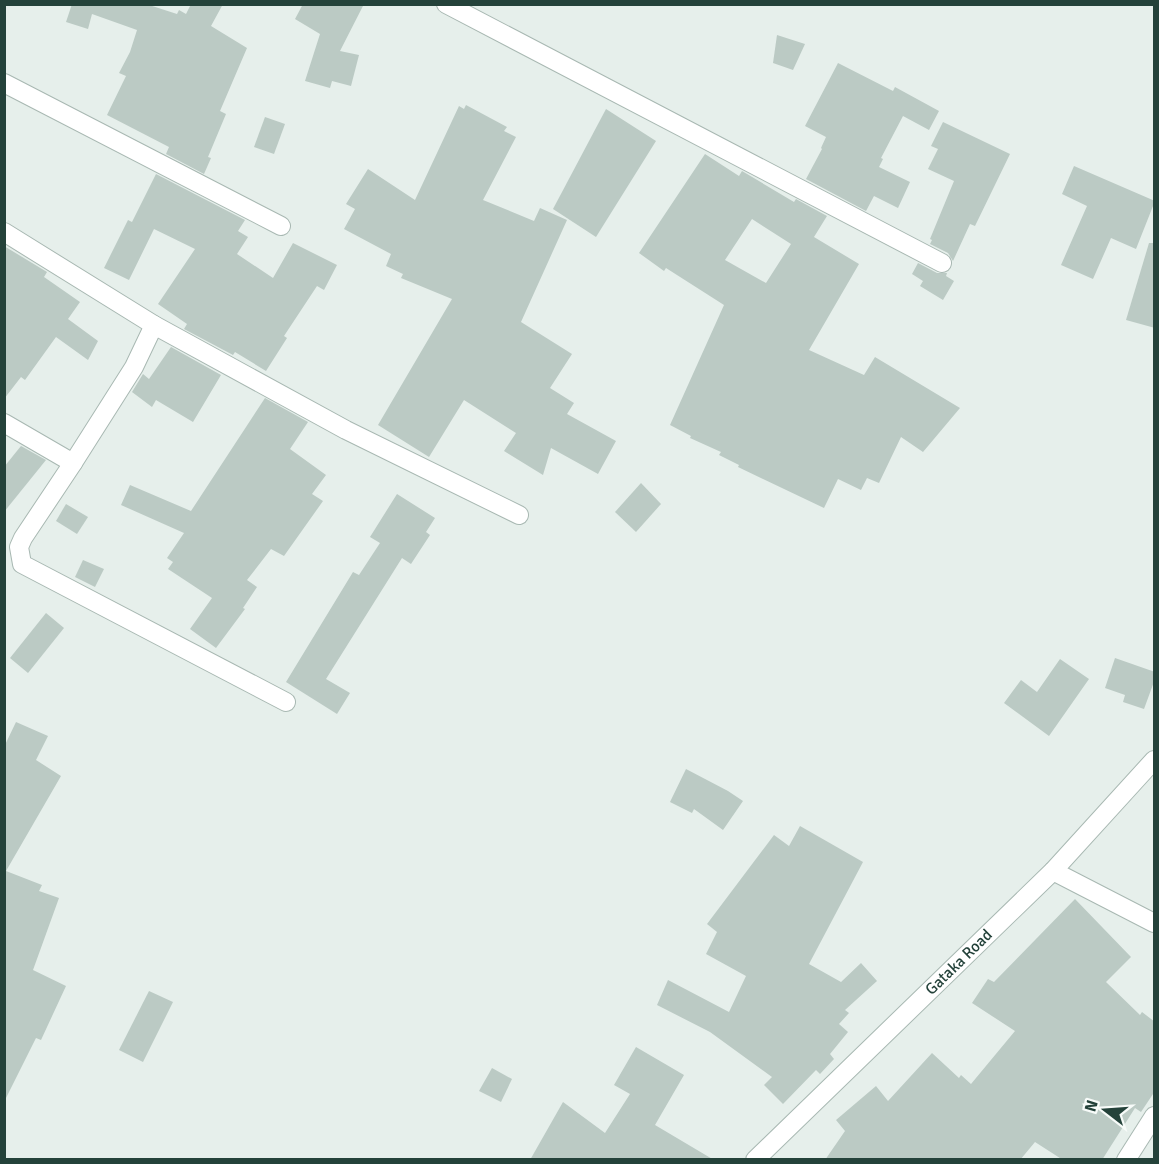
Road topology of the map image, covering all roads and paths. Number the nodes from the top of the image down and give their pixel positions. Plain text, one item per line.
1 (446, 4) edge
2 (4, 83) edge
3 (281, 226) dead end
4 (4, 232) edge
5 (942, 264) dead end
6 (154, 325) junction
7 (4, 423) edge
8 (73, 463) junction
9 (519, 515) dead end
10 (286, 702) dead end
11 (1155, 760) edge
12 (1053, 871) junction
13 (1155, 923) edge
14 (1155, 1116) edge
15 (755, 1160) edge
16 (1126, 1160) edge

1 - 5 street
2 - 3 street
4 - 6 street
6 - 8 street
6 - 9 street
7 - 8 street
8 - 10 street
11 - 12 street, Gataka Road
12 - 13 street
12 - 15 street, Gataka Road
14 - 16 street

